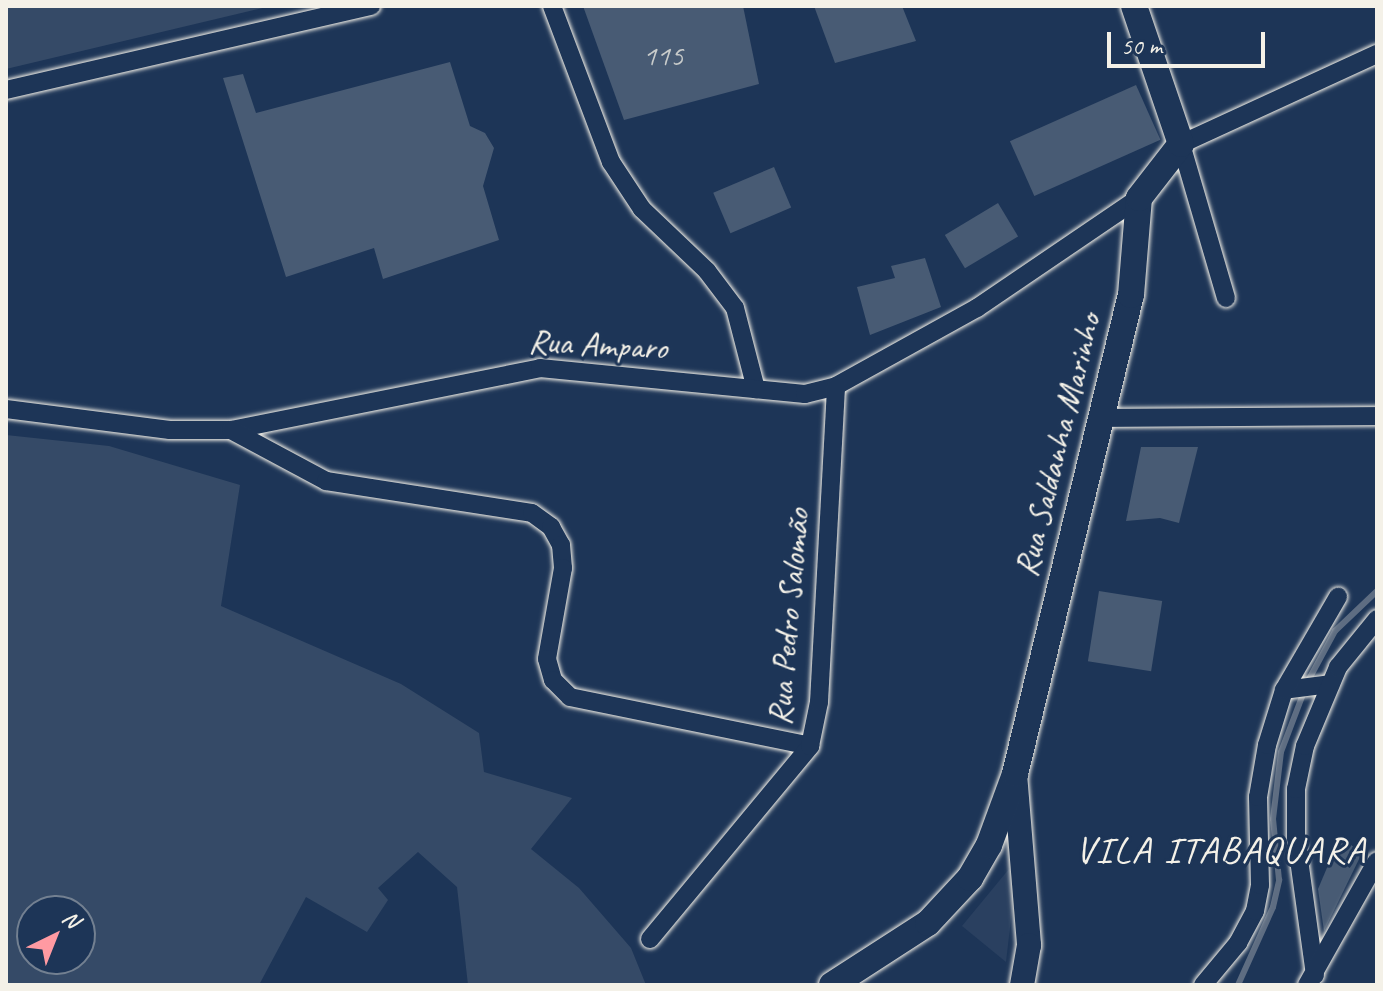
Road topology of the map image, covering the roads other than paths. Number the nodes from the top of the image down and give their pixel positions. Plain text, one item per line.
1 (371, 6) edge
2 (552, 6) edge
3 (1134, 6) edge
4 (1377, 54) edge
5 (6, 90) edge
6 (1181, 144) junction
7 (1139, 198) junction
8 (1226, 298) dead end
9 (836, 386) junction
10 (756, 389) junction
11 (6, 409) edge
12 (1377, 416) edge
13 (1104, 418) junction
14 (231, 430) junction
15 (1338, 597) dead end
16 (1377, 619) edge
17 (1326, 684) junction
18 (1287, 690) junction
19 (810, 746) junction
20 (1015, 774) junction
21 (1377, 861) edge
22 (650, 939) dead end
23 (1311, 980) edge
24 (832, 985) edge
25 (1022, 985) edge
26 (1203, 985) edge

1 - 5 street
2 - 10 street
3 - 6 main road
4 - 6 street
6 - 7 main road
6 - 8 street
7 - 9 street, Rua Amparo
7 - 13 main road, Rua Saldanha Marinho
9 - 10 street, Rua Amparo
9 - 19 street, Rua Pedro Salomão
10 - 14 street, Rua Amparo
11 - 14 street, Rua Amparo
12 - 13 street
13 - 20 main road, Rua Saldanha Marinho
14 - 19 street
15 - 18 street
16 - 17 street
17 - 18 street
17 - 23 street
18 - 26 street
19 - 22 street, Rua Pedro Salomão
20 - 24 main road, Rua Saldanha Marinho
20 - 25 street
21 - 23 street

